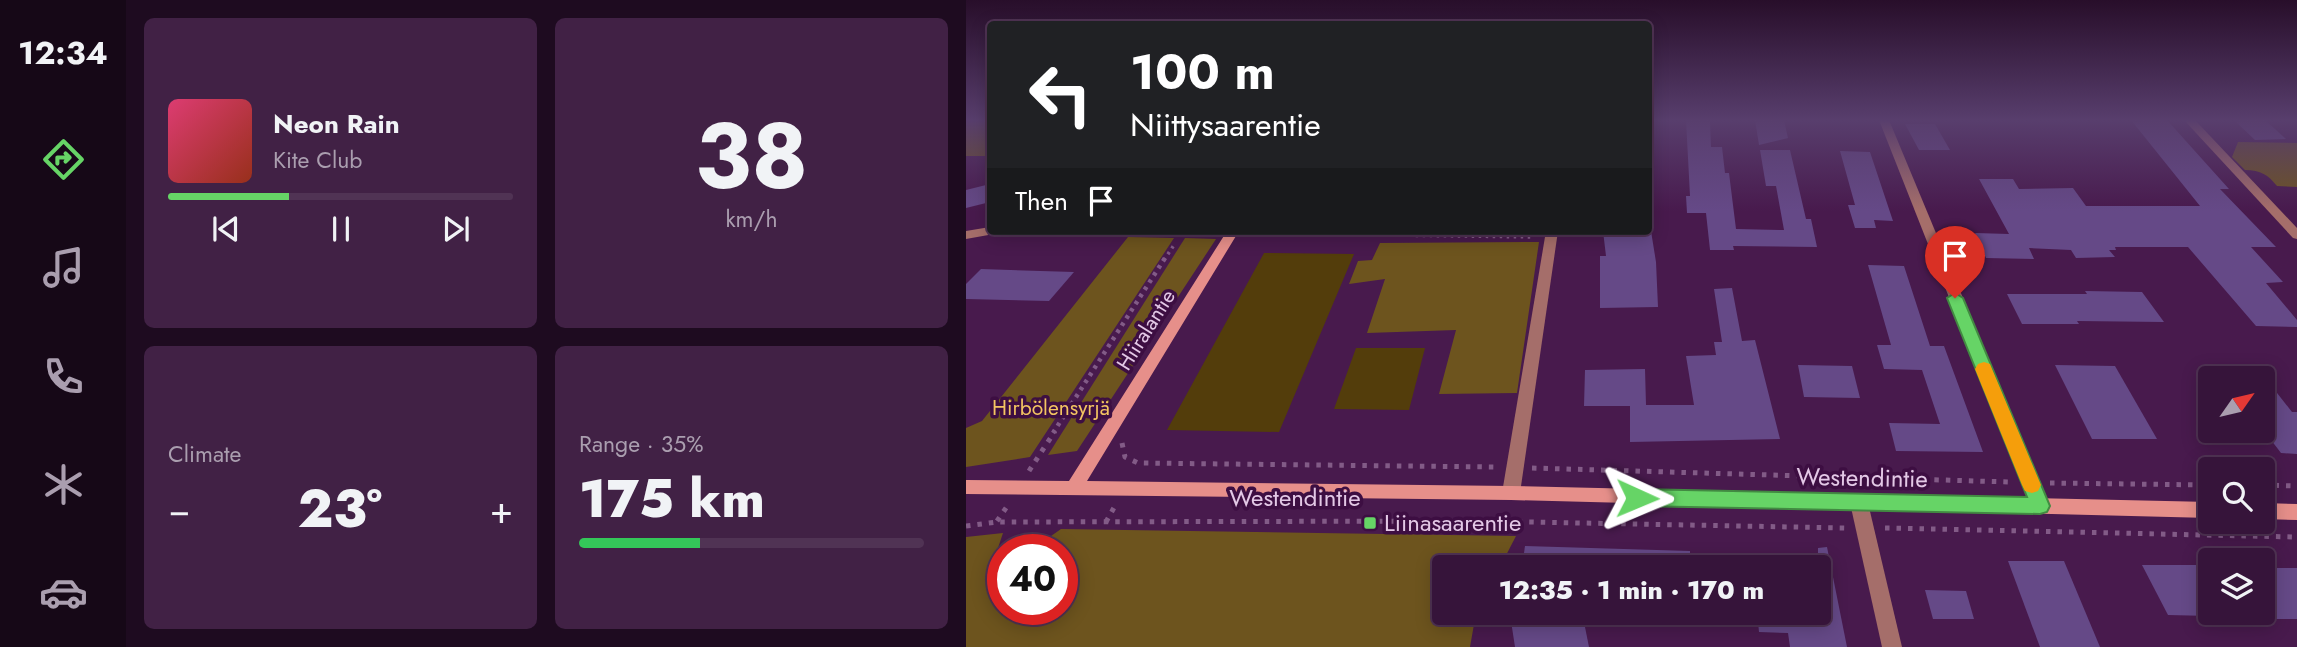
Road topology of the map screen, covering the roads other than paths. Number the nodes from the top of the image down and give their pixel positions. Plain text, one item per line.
1 (1896, 150) edge
2 (2218, 150) edge
3 (987, 232) edge
4 (2297, 234) edge
5 (966, 235) edge
6 (1231, 235) edge
7 (1552, 235) edge
8 (1074, 487) junction
9 (966, 488) edge
10 (1511, 493) junction
11 (1859, 503) junction
12 (2040, 506) junction
13 (2198, 510) edge
14 (2275, 511) edge
15 (2297, 512) edge
16 (1892, 647) edge

1 - 12 street
2 - 4 street
3 - 5 street
6 - 8 street, Hiiralantie
7 - 10 street
8 - 9 street, Westendintie
8 - 10 street, Westendintie
10 - 11 street, Westendintie
11 - 12 street, Westendintie
11 - 16 street
12 - 13 street, Westendintie
14 - 15 street

